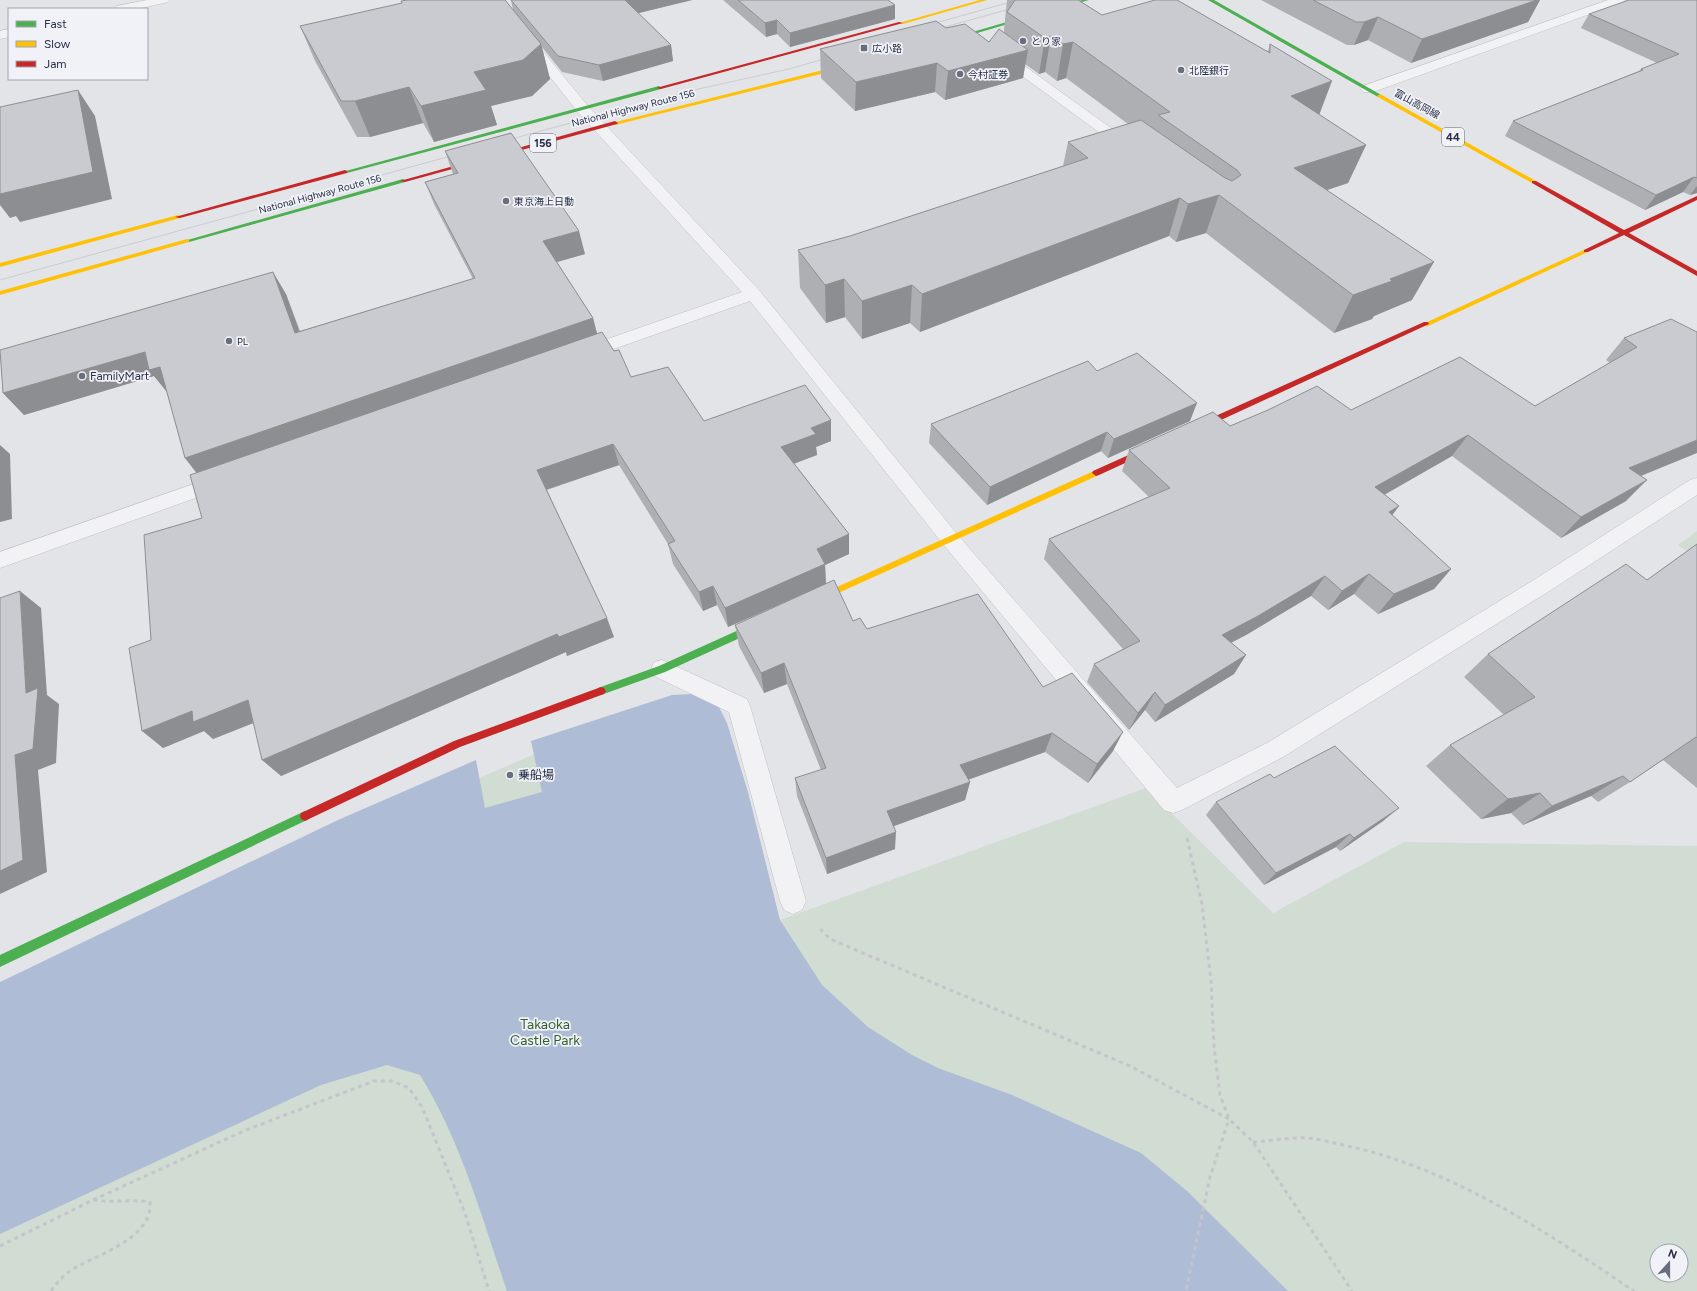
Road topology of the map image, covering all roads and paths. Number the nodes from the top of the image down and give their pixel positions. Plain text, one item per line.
1 (164, 0) edge
2 (495, 0) edge
3 (985, 0) edge
4 (1087, 0) edge
5 (1210, 0) edge
6 (1619, 0) edge
7 (126, 8) edge
8 (982, 40) junction
9 (943, 42) edge
10 (858, 63) edge
11 (1368, 89) junction
12 (582, 108) junction
13 (600, 127) junction
14 (1141, 156) edge
15 (1697, 198) edge
16 (1625, 234) junction
17 (0, 265) edge
18 (1697, 274) edge
19 (0, 293) edge
20 (752, 294) junction
21 (564, 360) edge
22 (1182, 434) edge
23 (1160, 444) edge
24 (241, 474) edge
25 (1697, 485) edge
26 (950, 539) junction
27 (0, 560) edge
28 (799, 607) edge
29 (770, 620) edge
30 (662, 669) junction
31 (1186, 830) dead end
32 (793, 901) joint
33 (0, 961) edge
34 (1229, 1119) junction
35 (1253, 1142) junction
36 (93, 1200) junction
37 (0, 1246) edge
38 (51, 1291) edge
39 (488, 1291) edge
40 (1186, 1291) edge
41 (1352, 1291) edge
42 (1634, 1291) edge

1 - 7 street
2 - 12 street
3 - 12 main road, National Highway Route 156 / 156
4 - 8 main road
5 - 11 main road, 富山高岡線 / 44
6 - 11 street
8 - 9 main road
8 - 14 street
10 - 13 main road, National Highway Route 156 / 156
11 - 16 main road, 富山高岡線 / 44
12 - 13 street
12 - 17 main road, National Highway Route 156 / 156
13 - 19 main road, National Highway Route 156 / 156
13 - 20 street
15 - 16 main road
16 - 18 main road, 富山高岡線 / 44
16 - 22 main road
20 - 21 street
20 - 26 street
23 - 26 main road
24 - 27 street
25 - 26 street
26 - 28 main road
29 - 30 main road
30 - 32 street
30 - 33 main road
31 - 34 path
32 - 34 path
34 - 35 path
34 - 40 path
35 - 41 path
35 - 42 path
36 - 37 path
36 - 38 path
36 - 39 path

